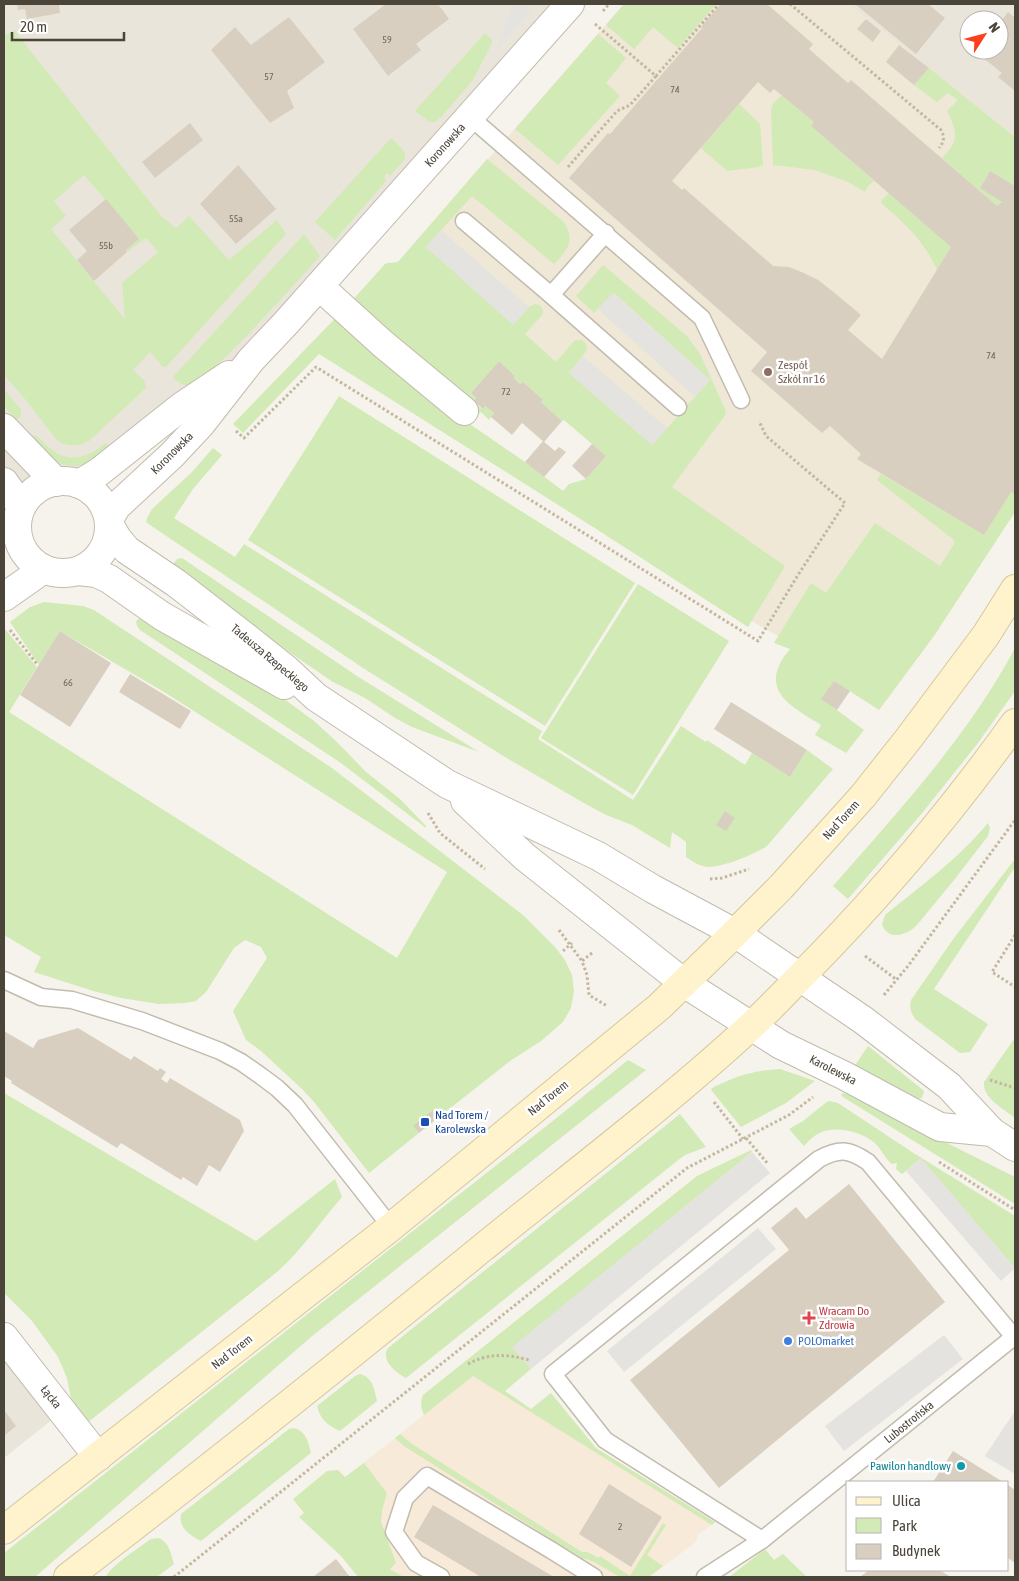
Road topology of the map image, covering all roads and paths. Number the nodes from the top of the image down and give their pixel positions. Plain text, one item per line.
1 (570, 4) edge
2 (719, 4) edge
3 (790, 4) edge
4 (593, 22) dead end
5 (470, 117) junction
6 (939, 148) dead end
7 (464, 221) dead end
8 (606, 232) junction
9 (319, 286) junction
10 (551, 295) junction
11 (250, 360) junction
12 (332, 377) dead end
13 (741, 400) dead end
14 (678, 407) dead end
15 (464, 411) dead end
16 (232, 427) dead end
17 (4, 428) edge
18 (4, 482) edge
19 (68, 483) junction
20 (21, 506) junction
21 (109, 521) junction
22 (11, 541) edge
23 (44, 570) junction
24 (78, 571) junction
25 (1015, 589) edge
26 (4, 597) edge
27 (9, 628) dead end
28 (37, 664) dead end
29 (316, 697) junction
30 (1015, 723) edge
31 (447, 784) junction
32 (1015, 820) edge
33 (735, 933) junction
34 (1015, 935) edge
35 (596, 949) dead end
36 (865, 956) dead end
37 (800, 977) junction
38 (4, 980) edge
39 (684, 983) junction
40 (1015, 987) edge
41 (604, 1004) dead end
42 (751, 1026) junction
43 (814, 1096) dead end
44 (712, 1100) dead end
45 (992, 1132) junction
46 (744, 1139) junction
47 (1015, 1147) edge
48 (391, 1227) junction
49 (4, 1337) edge
50 (1015, 1337) edge
51 (515, 1356) dead end
52 (468, 1364) dead end
53 (98, 1457) junction
54 (4, 1530) edge
55 (762, 1540) junction
56 (68, 1577) edge
57 (174, 1577) edge
58 (441, 1577) edge
59 (594, 1577) edge
60 (705, 1577) edge

1 - 5 street, Koronowska
2 - 4 path
3 - 6 path
5 - 8 lane
5 - 9 street, Koronowska
7 - 10 lane
8 - 10 lane
8 - 13 lane
9 - 11 street, Koronowska
9 - 15 street
10 - 14 lane
11 - 19 street, Koronowska
11 - 21 street, Koronowska
12 - 16 path
17 - 19 street
18 - 20 street
19 - 20 street
19 - 21 street
20 - 22 street
21 - 24 street
21 - 29 street, Tadeusza Rzepeckiego
22 - 23 street
23 - 24 street
23 - 26 street
24 - 29 street, Tadeusza Rzepeckiego
25 - 33 main road, Nad Torem
27 - 28 path
29 - 31 street
30 - 37 main road
31 - 33 street, Karolewska
31 - 39 street, Karolewska
32 - 36 path
33 - 37 street, Karolewska
33 - 39 main road, Nad Torem
34 - 40 path
35 - 41 path
37 - 42 main road
37 - 45 street, Karolewska
38 - 48 lane
39 - 42 street, Karolewska
39 - 48 main road, Nad Torem
42 - 45 street, Karolewska
42 - 56 main road
43 - 46 path
44 - 46 path
45 - 47 street, Karolewska
46 - 57 path
48 - 53 main road, Nad Torem
49 - 53 street, Łącka
50 - 55 lane, Lubostrońska
50 - 55 lane
51 - 52 path
53 - 54 main road, Nad Torem
55 - 60 lane, Lubostrońska
58 - 59 lane

